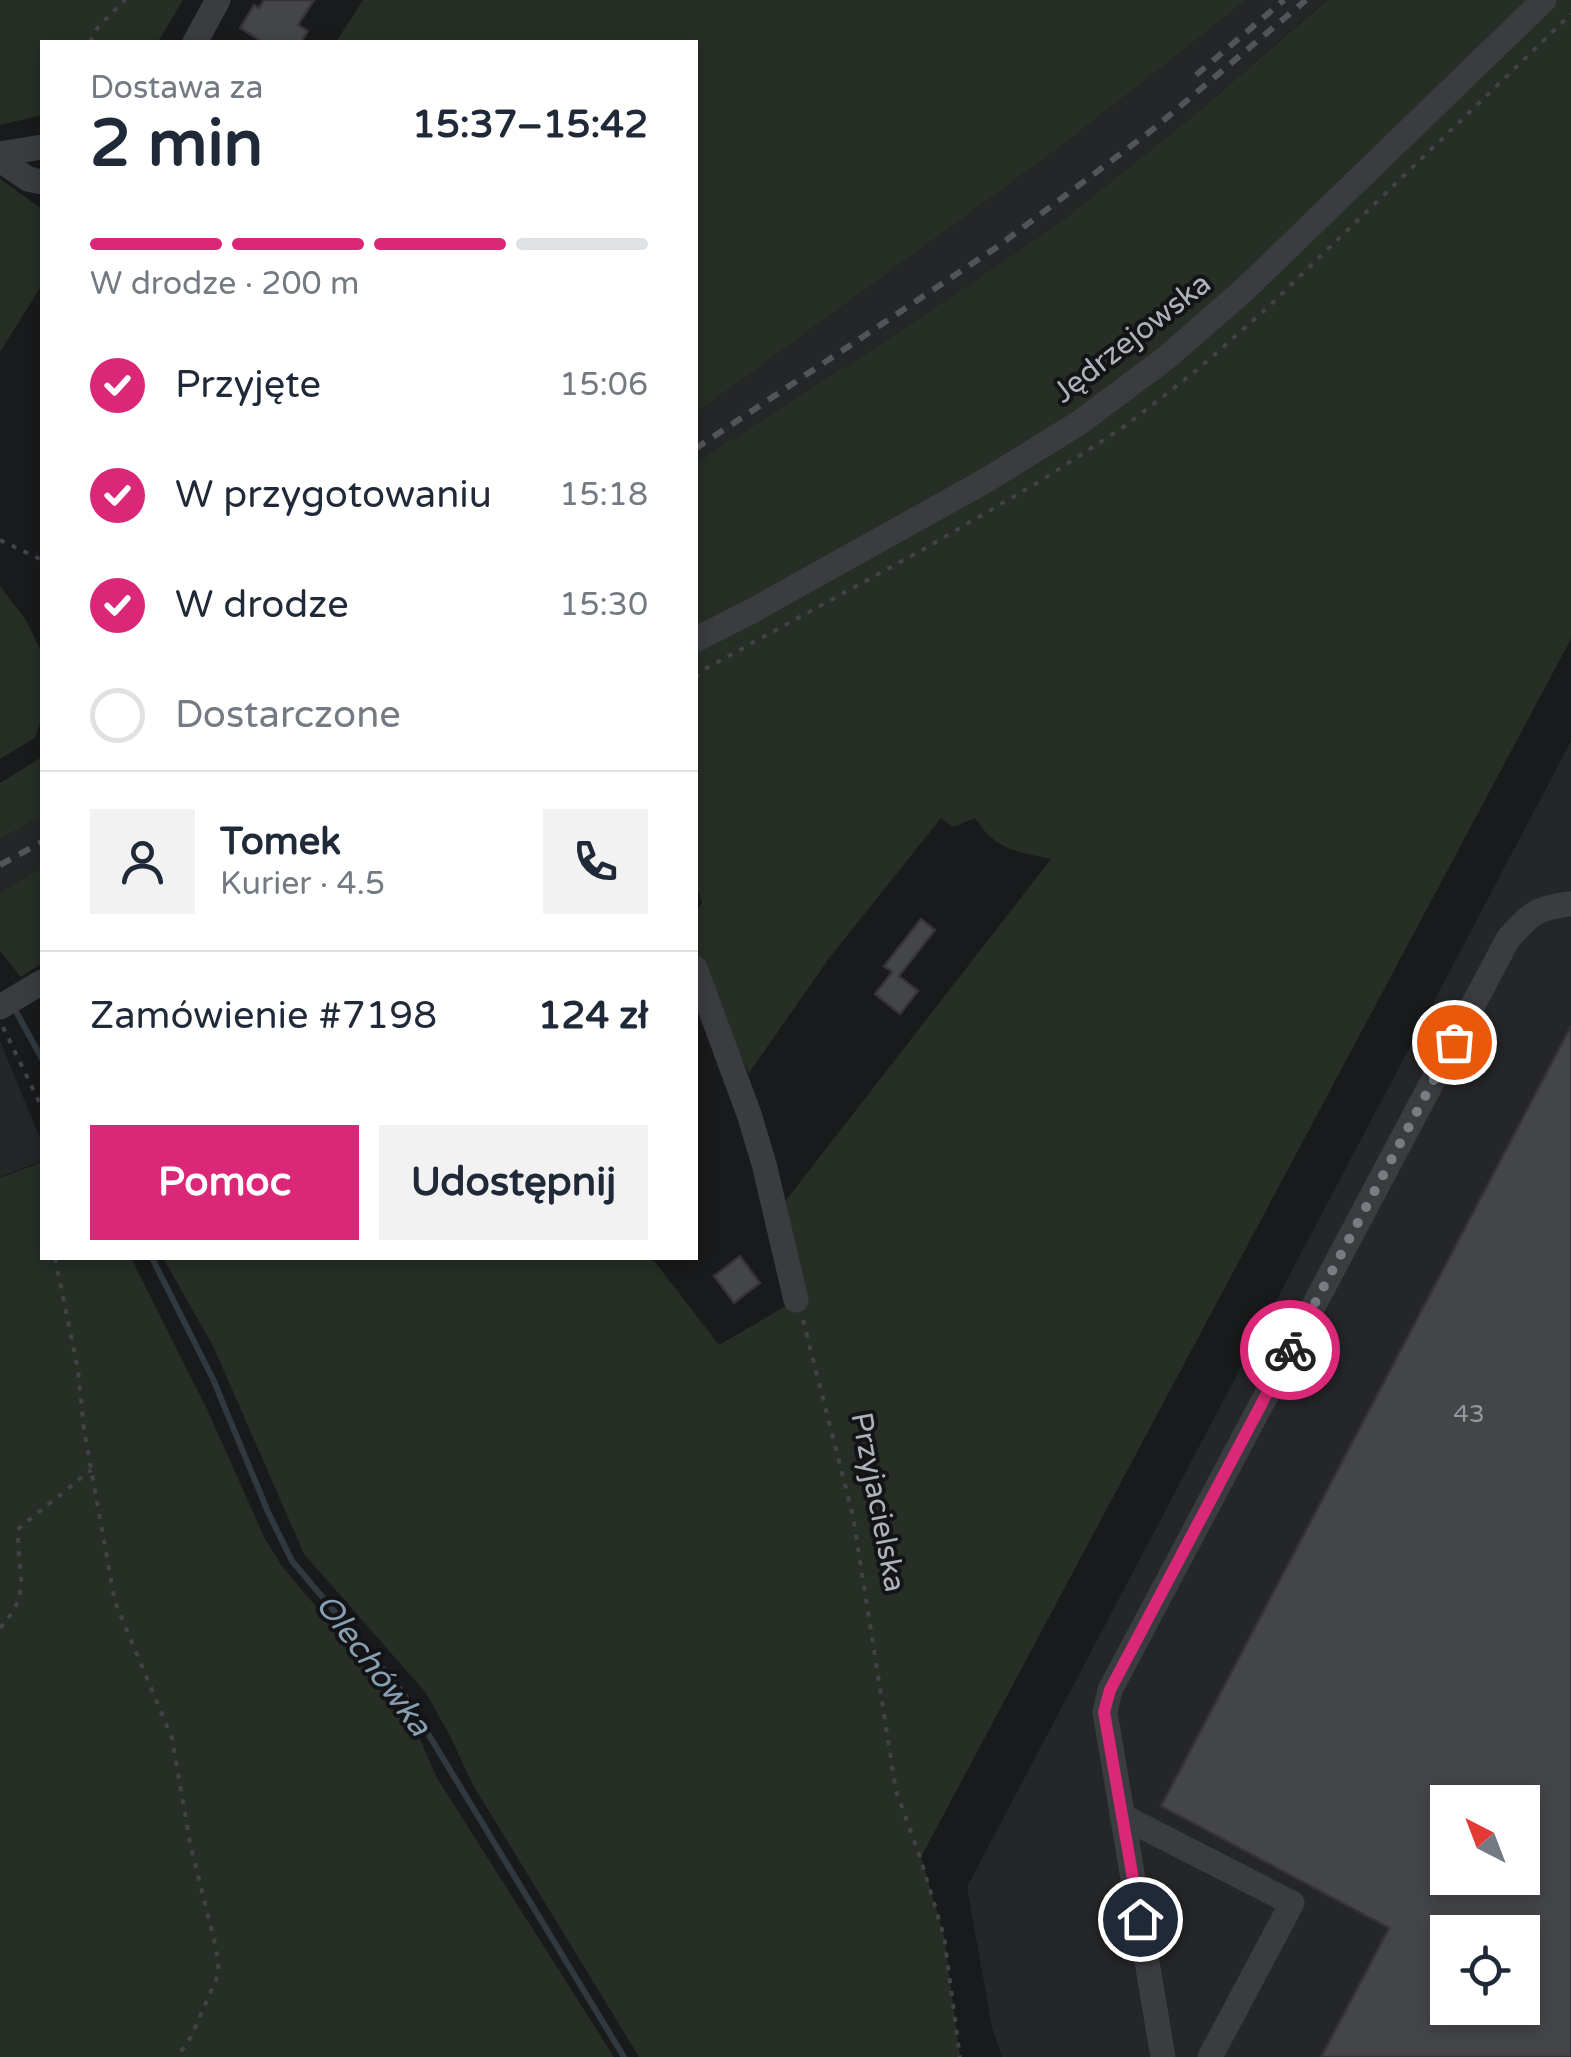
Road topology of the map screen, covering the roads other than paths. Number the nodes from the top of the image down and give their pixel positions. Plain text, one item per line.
1 (218, 0) edge
2 (1544, 0) edge
3 (197, 40) edge
4 (40, 147) edge
5 (0, 157) edge
6 (38, 183) edge
7 (698, 638) edge
8 (1571, 904) edge
9 (698, 976) edge
10 (35, 986) edge
11 (0, 1007) edge
12 (796, 1300) road end
13 (1122, 1816) junction
14 (1163, 2057) edge
15 (1210, 2057) edge

1 - 3 street
2 - 7 street, Jędrzejowska
4 - 5 street
5 - 6 street
8 - 13 street
9 - 12 street
10 - 11 street
13 - 14 street
13 - 15 street

